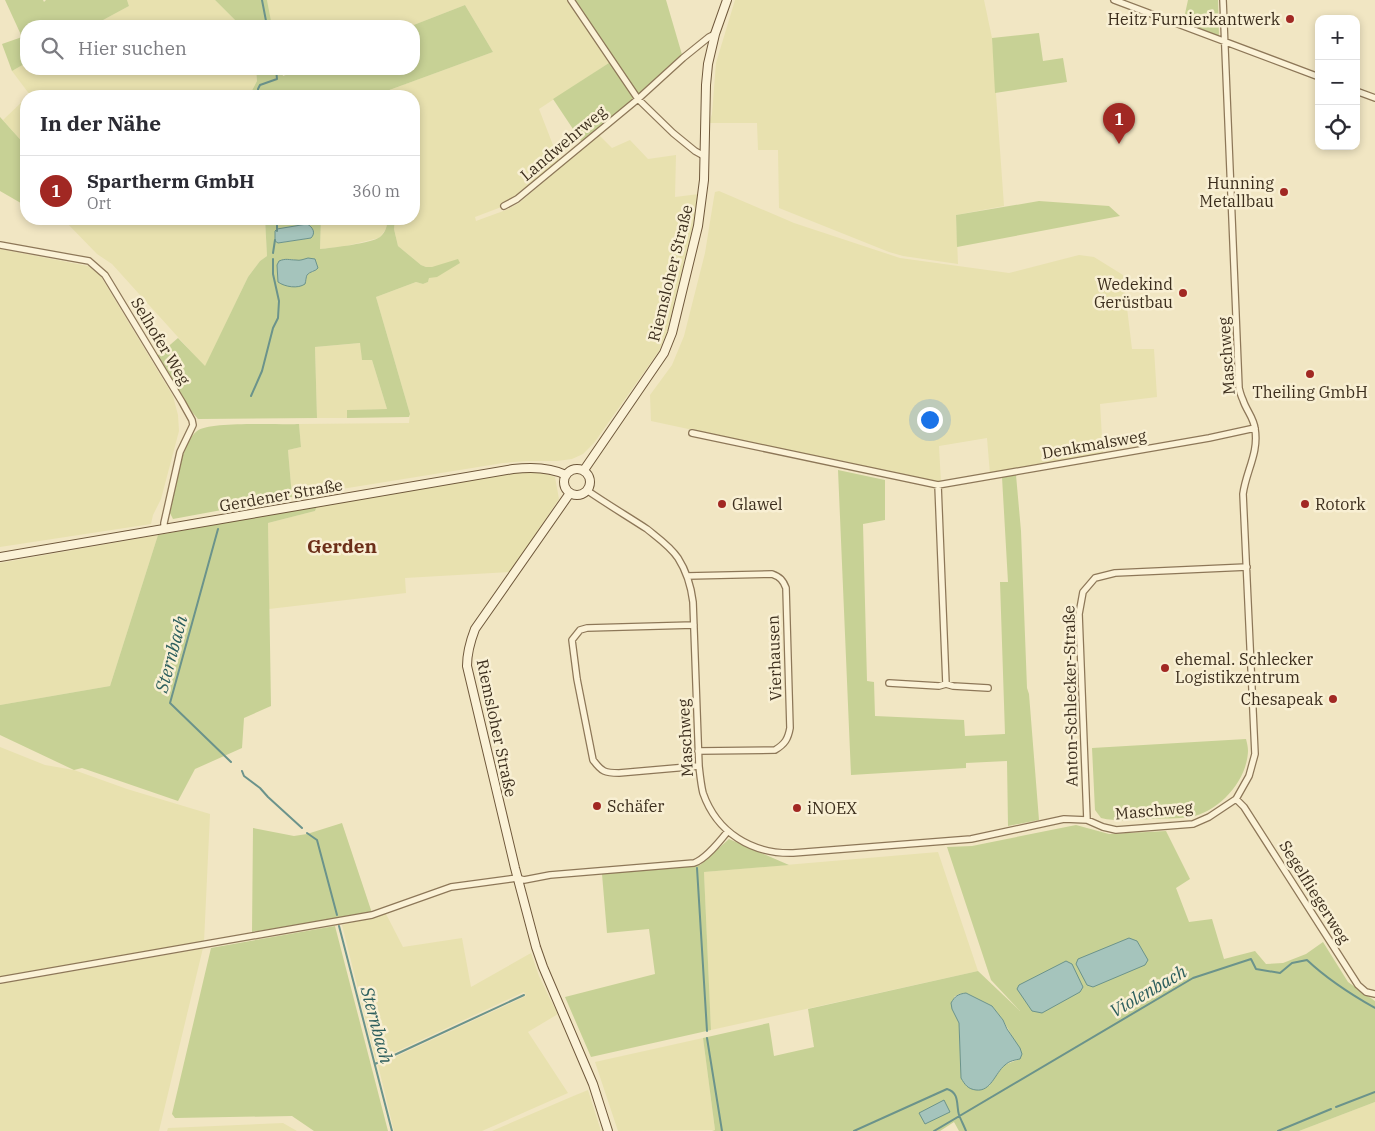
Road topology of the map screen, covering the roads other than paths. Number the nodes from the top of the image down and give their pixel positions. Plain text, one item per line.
1 (571, 0) edge
2 (727, 0) edge
3 (1114, 0) edge
4 (1223, 0) edge
5 (715, 34) junction
6 (1225, 41) junction
7 (1315, 75) edge
8 (1360, 92) edge
9 (1375, 98) edge
10 (638, 99) junction
11 (704, 156) junction
12 (504, 206) dead end
13 (0, 245) edge
14 (1255, 428) junction
15 (692, 433) dead end
16 (584, 470) junction
17 (566, 475) junction
18 (938, 485) junction
19 (588, 490) junction
20 (570, 493) junction
21 (164, 529) junction
22 (0, 557) edge
23 (1247, 567) junction
24 (687, 576) junction
25 (694, 625) junction
26 (889, 683) dead end
27 (946, 684) junction
28 (988, 688) dead end
29 (698, 751) junction
30 (699, 766) junction
31 (1236, 799) junction
32 (1087, 820) junction
33 (728, 831) junction
34 (517, 878) junction
35 (0, 980) edge
36 (1375, 994) edge
37 (608, 1131) edge

1 - 10 street
2 - 5 main road, Riemsloher Straße
3 - 6 street
4 - 6 street, Maschweg
5 - 10 street, Landwehrweg
5 - 11 main road, Riemsloher Straße
6 - 7 street
6 - 14 street, Maschweg
8 - 9 street
10 - 11 street
10 - 12 street, Landwehrweg
11 - 16 main road, Riemsloher Straße
13 - 21 street, Selhofer Weg
14 - 18 street, Denkmalsweg
14 - 23 street, Maschweg
15 - 18 street, Denkmalsweg
16 - 17 main road
16 - 19 main road
17 - 20 main road
17 - 21 main road, Gerdener Straße
18 - 27 street
19 - 20 main road
19 - 24 street, Maschweg
20 - 34 main road, Riemsloher Straße
21 - 22 main road, Gerdener Straße
23 - 31 street, Maschweg
23 - 32 street, Anton-Schlecker-Straße
24 - 25 street, Maschweg
24 - 29 street, Vierhausen
25 - 29 street, Maschweg
25 - 30 street
26 - 27 street
27 - 28 street
29 - 30 street, Maschweg
30 - 33 street, Maschweg
31 - 32 street, Maschweg
31 - 36 street, Segelfliegerweg
32 - 33 street, Maschweg
33 - 34 street
34 - 35 street
34 - 37 main road, Riemsloher Straße

